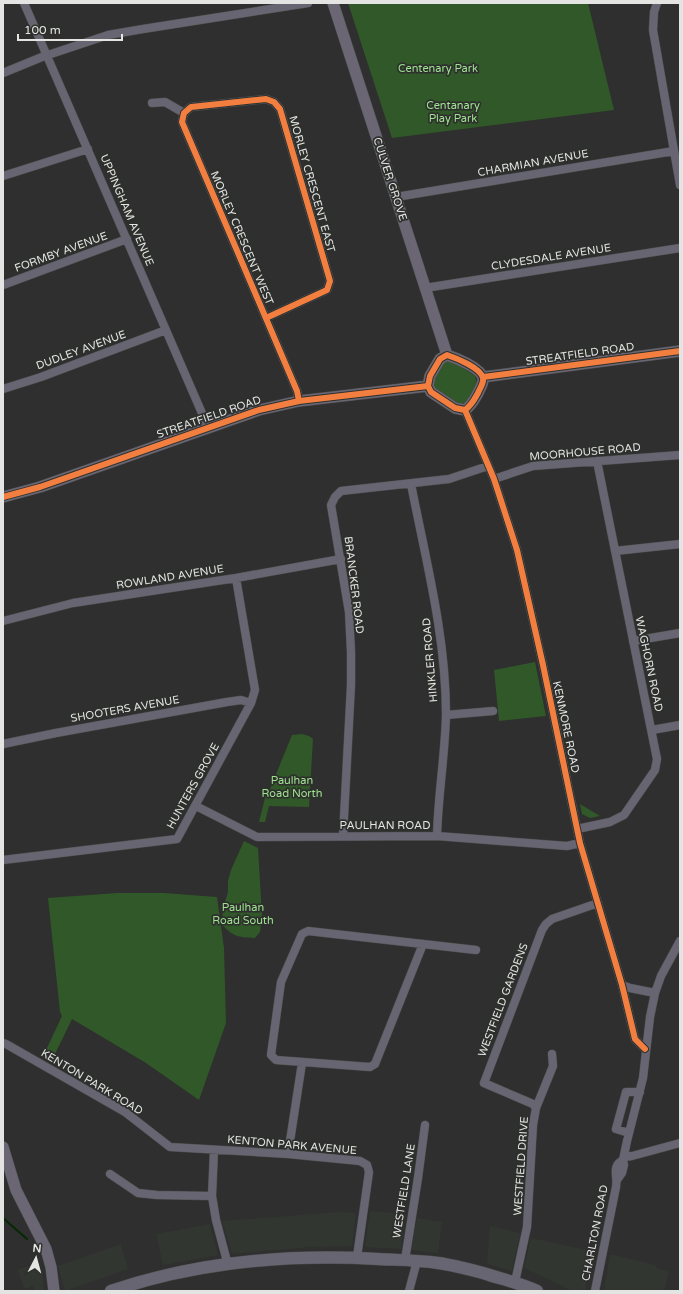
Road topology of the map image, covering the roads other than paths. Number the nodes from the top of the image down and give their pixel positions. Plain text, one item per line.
1 (24, 3) edge
2 (308, 3) edge
3 (333, 3) edge
4 (657, 3) edge
5 (48, 56) junction
6 (3, 74) edge
7 (152, 103) dead end
8 (184, 113) junction
9 (88, 149) junction
10 (674, 151) junction
11 (3, 176) edge
12 (680, 185) edge
13 (396, 197) junction
14 (127, 239) junction
15 (680, 248) edge
16 (3, 285) edge
17 (425, 288) junction
18 (266, 318) junction
19 (166, 330) junction
20 (680, 351) edge
21 (447, 355) junction
22 (483, 377) junction
23 (428, 386) junction
24 (3, 390) edge
25 (299, 401) junction
26 (465, 410) junction
27 (208, 427) junction
28 (680, 455) edge
29 (596, 461) junction
30 (488, 466) junction
31 (494, 480) junction
32 (411, 484) junction
33 (3, 498) edge
34 (680, 544) edge
35 (615, 551) junction
36 (341, 559) junction
37 (236, 578) junction
38 (3, 620) edge
39 (680, 633) edge
40 (633, 641) junction
41 (251, 703) junction
42 (493, 711) dead end
43 (446, 715) junction
44 (680, 725) edge
45 (652, 730) junction
46 (3, 744) edge
47 (196, 806) junction
48 (577, 829) junction
49 (343, 836) junction
50 (437, 836) junction
51 (580, 843) junction
52 (3, 860) edge
53 (598, 903) junction
54 (680, 941) edge
55 (424, 944) junction
56 (476, 950) dead end
57 (622, 986) junction
58 (656, 993) junction
59 (3, 1043) edge
60 (645, 1049) junction
61 (552, 1054) dead end
62 (302, 1063) junction
63 (640, 1092) junction
64 (536, 1108) junction
65 (425, 1126) dead end
66 (629, 1133) junction
67 (680, 1143) edge
68 (3, 1147) edge
69 (214, 1150) junction
70 (288, 1154) junction
71 (624, 1158) junction
72 (110, 1174) dead end
73 (212, 1196) junction
74 (357, 1258) junction
75 (405, 1260) junction
76 (417, 1261) junction
77 (228, 1265) junction
78 (515, 1282) junction
79 (54, 1291) edge
80 (111, 1291) edge
81 (409, 1291) edge
82 (537, 1291) edge
83 (595, 1291) edge

1 - 5 street, UPPINGHAM AVENUE
2 - 5 street
3 - 13 street, CULVER GROVE
4 - 10 street
5 - 6 street
5 - 9 street, UPPINGHAM AVENUE
7 - 8 street
8 - 18 street, MORLEY CRESCENT WEST
8 - 18 street, MORLEY CRESCENT EAST
9 - 11 street
9 - 14 street, UPPINGHAM AVENUE
10 - 12 street
10 - 13 street, CHARMIAN AVENUE
13 - 17 street, CULVER GROVE
14 - 16 street, FORMBY AVENUE
14 - 19 street, UPPINGHAM AVENUE
15 - 17 street, CLYDESDALE AVENUE
17 - 21 street, CULVER GROVE
18 - 25 street, MORLEY CRESCENT WEST
19 - 24 street, DUDLEY AVENUE
19 - 27 street, UPPINGHAM AVENUE
20 - 22 street, STREATFIELD ROAD
21 - 22 street
21 - 23 street
22 - 26 street
23 - 25 street, STREATFIELD ROAD
23 - 26 street
25 - 27 street, STREATFIELD ROAD
26 - 30 street, KENMORE ROAD
27 - 33 street, STREATFIELD ROAD
28 - 29 street, MOORHOUSE ROAD
29 - 31 street, MOORHOUSE ROAD
29 - 35 street, WAGHORN ROAD
30 - 31 street, KENMORE ROAD
30 - 32 street, BRANCKER ROAD
31 - 48 street, KENMORE ROAD
32 - 36 street, BRANCKER ROAD
32 - 43 street, HINKLER ROAD
34 - 35 street
35 - 40 street, WAGHORN ROAD
36 - 37 street, ROWLAND AVENUE
36 - 49 street, BRANCKER ROAD
37 - 38 street, ROWLAND AVENUE
37 - 41 street, HUNTERS GROVE
39 - 40 street
40 - 45 street, WAGHORN ROAD
41 - 46 street, SHOOTERS AVENUE
41 - 47 street, HUNTERS GROVE
42 - 43 street
43 - 50 street, HINKLER ROAD
44 - 45 street
45 - 48 street, WAGHORN ROAD
47 - 49 street, PAULHAN ROAD
47 - 52 street, HUNTERS GROVE
48 - 51 street, KENMORE ROAD
49 - 50 street, PAULHAN ROAD
50 - 51 street, PAULHAN ROAD
51 - 53 street, KENMORE ROAD
53 - 57 street, KENMORE ROAD
53 - 64 street, WESTFIELD GARDENS
54 - 58 street, CHARLTON ROAD
55 - 56 street
55 - 62 street
55 - 62 street
57 - 58 street
57 - 60 street, KENMORE ROAD
58 - 60 street, CHARLTON ROAD
59 - 69 street, KENTON PARK ROAD
60 - 63 street, CHARLTON ROAD
61 - 64 street, WESTFIELD DRIVE
62 - 70 street
63 - 66 street, CHARLTON ROAD
63 - 66 street
64 - 78 street, WESTFIELD DRIVE
65 - 75 street, WESTFIELD LANE
66 - 71 street, CHARLTON ROAD
67 - 71 street
68 - 79 street
69 - 70 street, KENTON PARK AVENUE
69 - 73 street, KENTON PARK AVENUE
70 - 74 street, KENTON PARK AVENUE
71 - 83 street, CHARLTON ROAD
72 - 73 street
73 - 77 street, KENTON PARK AVENUE
74 - 75 main road
74 - 77 main road
75 - 76 main road
76 - 78 main road
76 - 81 street
77 - 80 main road
78 - 82 main road

